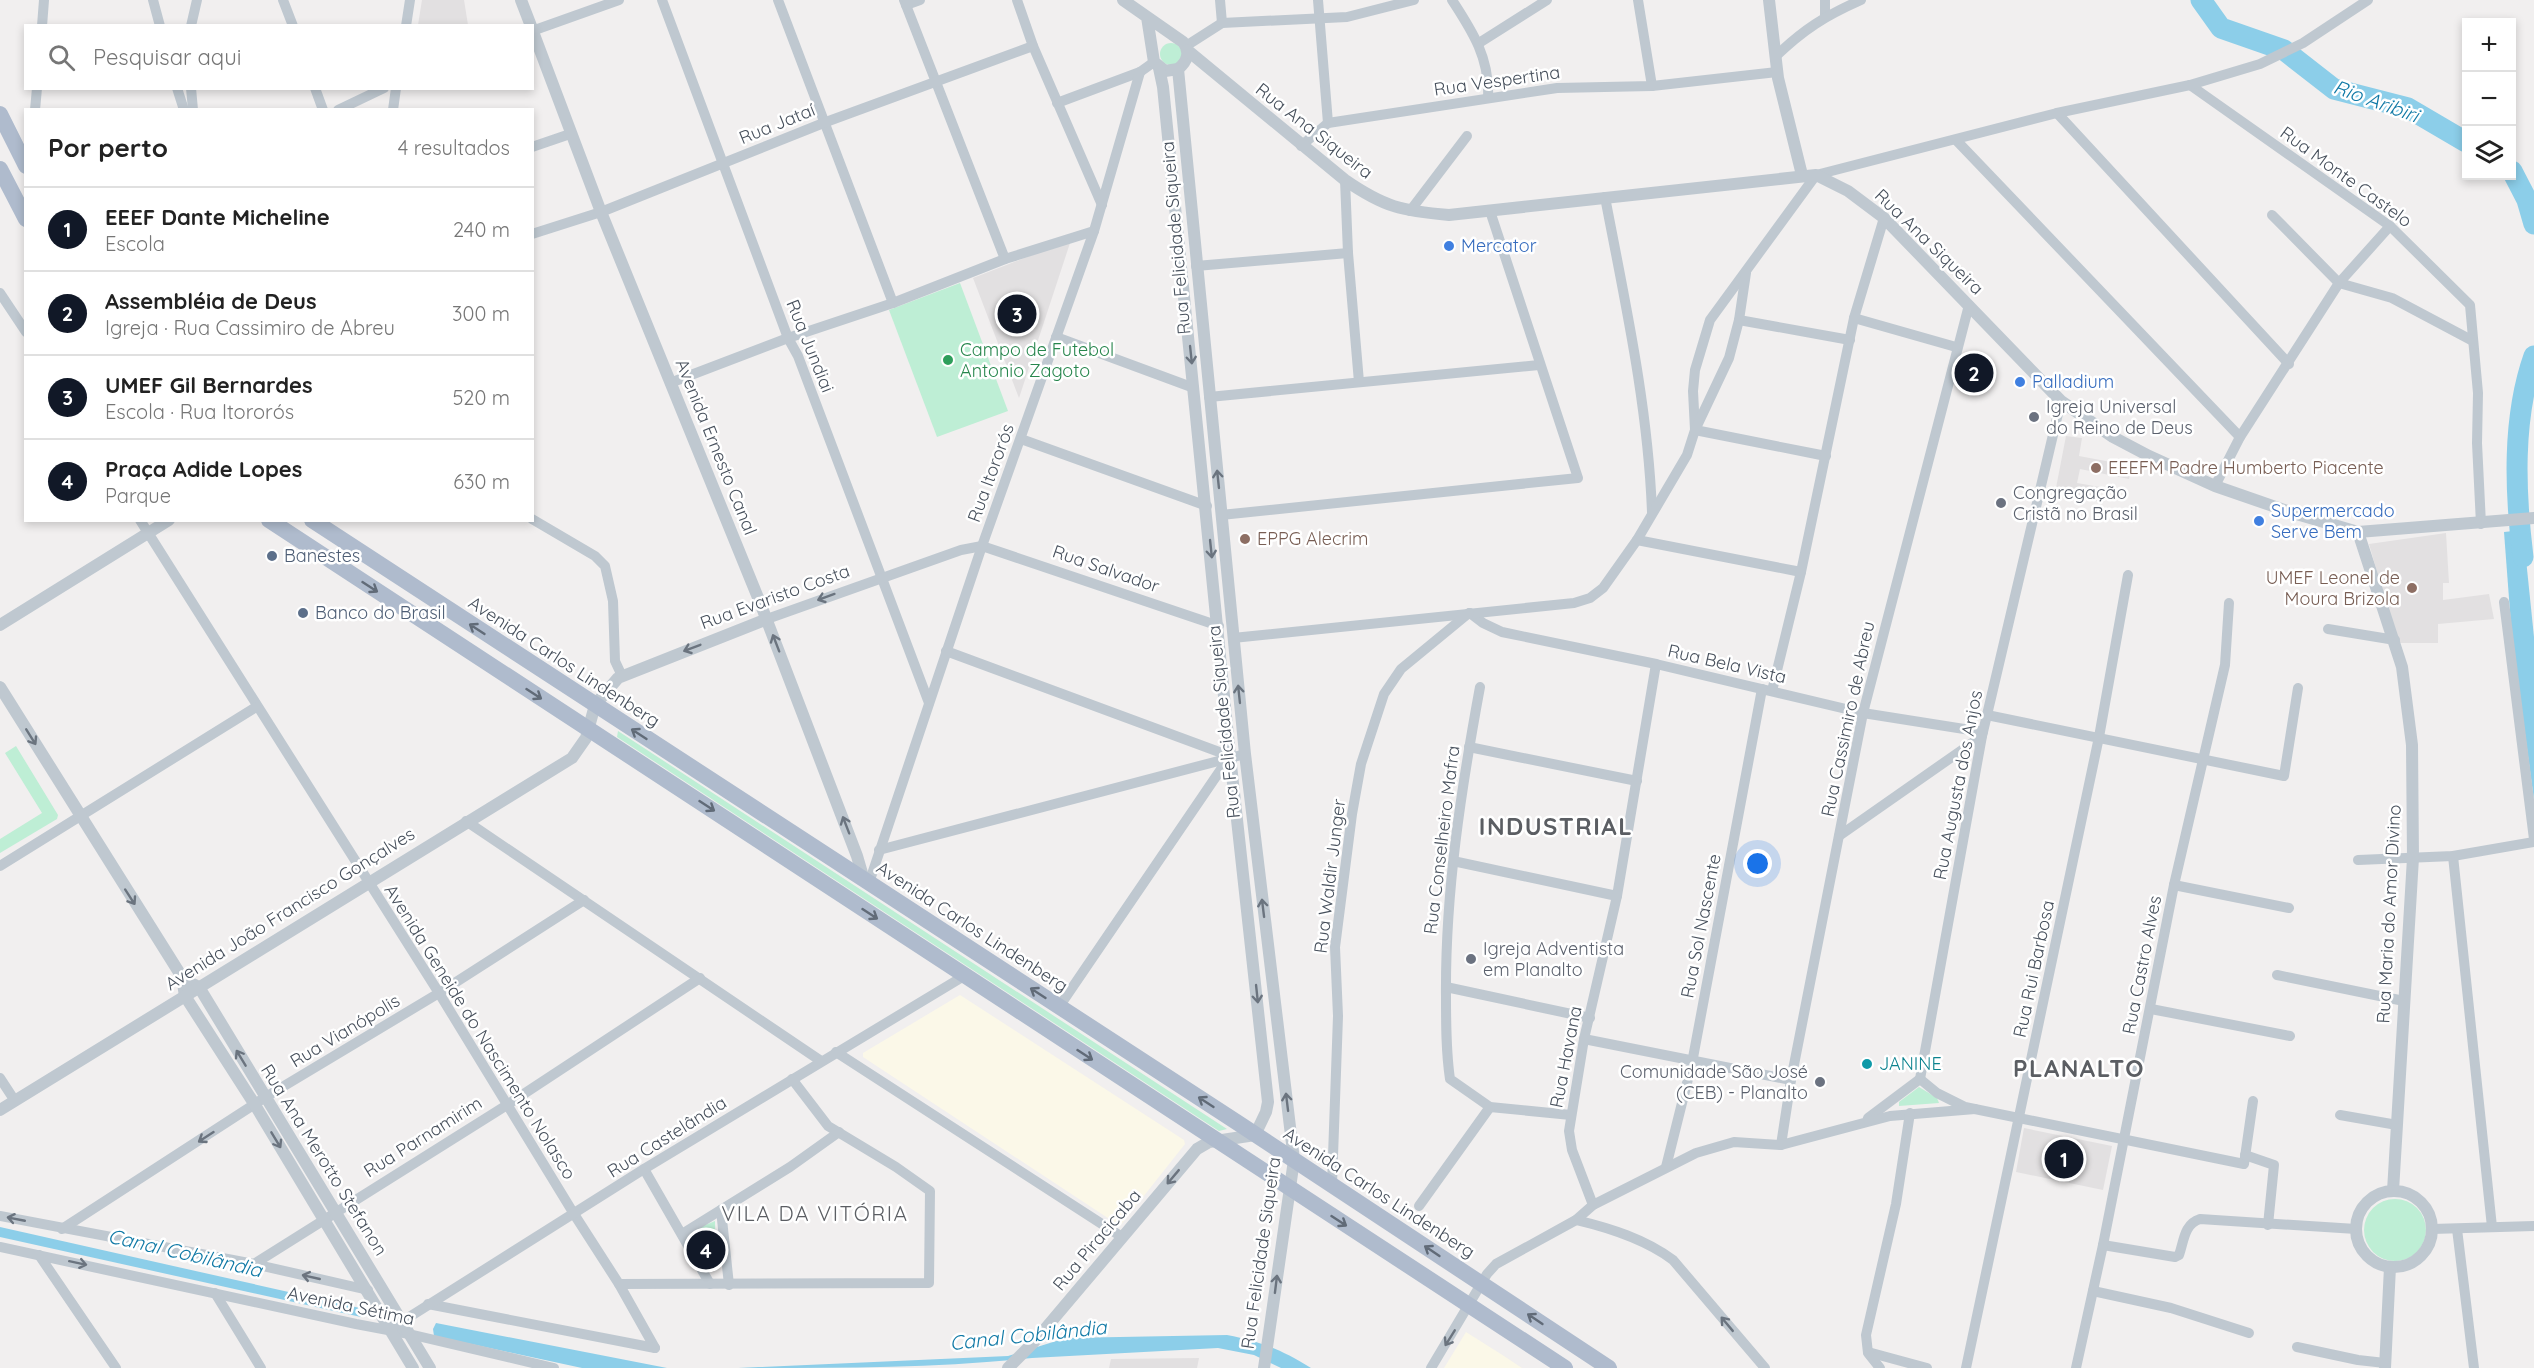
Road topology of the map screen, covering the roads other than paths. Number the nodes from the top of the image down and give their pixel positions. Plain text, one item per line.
1 (44, 0) edge
2 (153, 0) edge
3 (197, 0) edge
4 (283, 0) edge
5 (403, 0) edge
6 (410, 0) edge
7 (521, 0) edge
8 (619, 0) edge
9 (662, 0) edge
10 (778, 0) edge
11 (920, 0) edge
12 (1017, 0) edge
13 (1124, 0) edge
14 (1220, 0) edge
15 (1318, 0) edge
16 (1414, 0) edge
17 (1452, 0) edge
18 (1547, 0) edge
19 (1638, 0) edge
20 (1769, 0) edge
21 (1825, 0) edge
22 (1861, 0) edge
23 (2368, 0) edge
24 (905, 3) edge
25 (408, 12) junction
26 (1825, 16) junction
27 (1147, 17) junction
28 (1320, 18) junction
29 (1222, 23) junction
30 (42, 24) edge
31 (159, 24) edge
32 (191, 24) edge
33 (291, 24) edge
34 (406, 24) edge
35 (530, 24) edge
36 (534, 28) edge
37 (534, 35) edge
38 (1174, 36) junction
39 (1479, 43) junction
40 (1033, 46) junction
41 (1187, 48) junction
42 (1775, 57) junction
43 (1155, 60) junction
44 (1181, 67) junction
45 (1211, 71) junction
46 (1140, 72) junction
47 (1777, 72) junction
48 (936, 81) junction
49 (2190, 84) junction
50 (1652, 86) junction
51 (36, 90) edge
52 (178, 90) edge
53 (192, 90) edge
54 (316, 90) edge
55 (380, 90) edge
56 (396, 90) edge
57 (1488, 99) junction
58 (1057, 103) junction
59 (183, 107) edge
60 (35, 108) edge
61 (193, 108) edge
62 (322, 108) edge
63 (342, 108) edge
64 (393, 108) edge
65 (2057, 113) junction
66 (0, 114) edge
67 (826, 122) junction
68 (1328, 123) junction
69 (570, 134) junction
70 (1467, 136) dead end
71 (1956, 140) junction
72 (534, 146) edge
73 (1301, 146) junction
74 (24, 162) edge
75 (722, 164) junction
76 (0, 169) edge
77 (1802, 175) junction
78 (1815, 175) junction
79 (1345, 180) junction
80 (1605, 197) junction
81 (1102, 205) junction
82 (1490, 211) junction
83 (601, 212) junction
84 (1410, 212) junction
85 (24, 215) edge
86 (2272, 215) dead end
87 (1884, 218) junction
88 (2390, 226) junction
89 (1094, 231) junction
90 (534, 233) edge
91 (1348, 253) junction
92 (1005, 259) junction
93 (1196, 266) junction
94 (1746, 272) junction
95 (2339, 283) junction
96 (0, 293) edge
97 (892, 303) junction
98 (1969, 305) junction
99 (1854, 318) junction
100 (1739, 320) junction
101 (24, 329) edge
102 (1056, 337) junction
103 (788, 338) junction
104 (1850, 340) junction
105 (2473, 342) junction
106 (1956, 347) junction
107 (1539, 364) junction
108 (2289, 364) junction
109 (1359, 382) junction
110 (670, 383) junction
111 (1194, 388) junction
112 (1209, 397) junction
113 (2061, 402) junction
114 (1695, 430) junction
115 (2240, 437) junction
116 (1021, 439) junction
117 (1826, 456) junction
118 (2215, 486) junction
119 (1207, 506) junction
120 (1652, 512) junction
121 (1221, 515) junction
122 (2530, 519) edge
123 (534, 520) edge
124 (141, 522) edge
125 (166, 522) edge
126 (272, 522) edge
127 (2481, 524) junction
128 (327, 525) edge
129 (2358, 532) junction
130 (148, 534) junction
131 (1637, 540) junction
132 (982, 546) junction
133 (1801, 572) junction
134 (2128, 575) dead end
135 (881, 577) junction
136 (2504, 602) dead end
137 (2229, 603) dead end
138 (1470, 613) junction
139 (767, 619) junction
140 (0, 625) edge
141 (1219, 626) junction
142 (2328, 629) dead end
143 (1233, 638) junction
144 (2395, 640) junction
145 (946, 651) junction
146 (1656, 664) junction
147 (622, 676) junction
148 (0, 687) edge
149 (1480, 687) dead end
150 (2298, 688) dead end
151 (1767, 690) junction
152 (929, 703) junction
153 (596, 705) junction
154 (256, 707) junction
155 (1863, 713) junction
156 (1987, 715) junction
157 (588, 729) junction
158 (1982, 734) junction
159 (2099, 736) junction
160 (1469, 747) junction
161 (1245, 754) junction
162 (1230, 756) junction
163 (2202, 758) junction
164 (1637, 781) junction
165 (80, 816) junction
166 (466, 821) junction
167 (1839, 836) junction
168 (2534, 841) edge
169 (879, 850) junction
170 (2453, 856) junction
171 (2413, 858) junction
172 (2358, 860) dead end
173 (1453, 861) junction
174 (0, 866) edge
175 (368, 882) junction
176 (866, 882) junction
177 (2174, 885) junction
178 (1617, 896) junction
179 (584, 900) junction
180 (2289, 908) dead end
181 (2277, 975) dead end
182 (964, 976) junction
183 (182, 977) junction
184 (700, 978) junction
185 (199, 987) junction
186 (1446, 987) junction
187 (439, 993) junction
188 (185, 996) junction
189 (2404, 1001) junction
190 (1059, 1006) junction
191 (2151, 1009) junction
192 (1590, 1017) junction
193 (2290, 1036) dead end
194 (1584, 1039) junction
195 (836, 1052) junction
196 (821, 1061) junction
197 (1692, 1063) junction
198 (0, 1078) edge
199 (792, 1079) junction
200 (1920, 1079) junction
201 (1791, 1080) junction
202 (1894, 1099) junction
203 (15, 1101) junction
204 (2253, 1101) dead end
205 (260, 1102) junction
206 (1945, 1104) junction
207 (507, 1105) junction
208 (1490, 1107) junction
209 (0, 1110) edge
210 (1910, 1113) junction
211 (1571, 1115) junction
212 (1896, 1115) junction
213 (2340, 1115) dead end
214 (2020, 1116) junction
215 (2397, 1125) junction
216 (1853, 1126) junction
217 (839, 1132) junction
218 (1255, 1135) junction
219 (2124, 1138) junction
220 (1216, 1140) junction
221 (1781, 1145) junction
222 (2245, 1155) junction
223 (1242, 1157) junction
224 (1294, 1160) junction
225 (1666, 1167) junction
226 (644, 1169) junction
227 (1332, 1184) junction
228 (1289, 1189) junction
229 (2393, 1191) junction
230 (1593, 1205) junction
231 (1419, 1206) dead end
232 (722, 1210) junction
233 (336, 1211) junction
234 (574, 1214) junction
235 (0, 1216) edge
236 (323, 1219) junction
237 (1576, 1220) junction
238 (2268, 1225) junction
239 (2534, 1226) edge
240 (2492, 1227) junction
241 (63, 1229) junction
242 (2356, 1229) junction
243 (2432, 1229) junction
244 (2457, 1229) junction
245 (682, 1234) junction
246 (1122, 1237) junction
247 (2103, 1245) junction
248 (0, 1247) edge
249 (39, 1255) junction
250 (254, 1264) junction
251 (2390, 1267) junction
252 (619, 1284) junction
253 (710, 1284) junction
254 (729, 1284) junction
255 (1481, 1284) junction
256 (368, 1290) junction
257 (2093, 1291) junction
258 (215, 1293) junction
259 (428, 1304) junction
260 (1469, 1307) junction
261 (401, 1322) junction
262 (389, 1330) junction
263 (2249, 1333) dead end
264 (409, 1334) junction
265 (2296, 1347) dead end
266 (1868, 1352) junction
267 (2385, 1365) edge
268 (1264, 1367) edge
269 (116, 1368) edge
270 (261, 1368) edge
271 (413, 1368) edge
272 (430, 1368) edge
273 (554, 1368) edge
274 (1008, 1368) edge
275 (1431, 1368) edge
276 (1565, 1368) edge
277 (1609, 1368) edge
278 (1765, 1368) edge
279 (1881, 1368) edge
280 (1927, 1368) edge
281 (1966, 1368) edge
282 (2076, 1368) edge
283 (2474, 1368) edge

1 - 30 street
2 - 31 street
3 - 32 street
4 - 33 street
5 - 25 street
6 - 25 street
7 - 35 street, Avenida Ernesto Canal
8 - 36 street
9 - 75 street, Rua Jundiai
10 - 67 street
11 - 24 street
12 - 40 street
13 - 27 street
14 - 29 street
15 - 28 street
16 - 28 street
17 - 39 street
18 - 39 street
19 - 50 street
20 - 42 street
21 - 26 street
22 - 26 street
23 - 49 street
24 - 48 street
25 - 34 street
26 - 42 street
27 - 38 street
27 - 43 street
28 - 29 street
28 - 68 street
29 - 41 street
37 - 69 street, Avenida Ernesto Canal
38 - 41 street
38 - 43 street
39 - 57 street
40 - 48 street, Rua Jataí
40 - 58 street
41 - 44 street
41 - 45 street, Rua Ana Siqueira
42 - 47 street
43 - 44 street
43 - 46 street
43 -> 111 street, Rua Felicidade Siqueira
44 - 45 street, Rua Ana Siqueira
44 - 93 street, Rua Felicidade Siqueira
45 - 73 street, Rua Ana Siqueira
46 - 58 street
46 - 81 street, Rua Itororós
47 - 50 street, Rua Vespertina
47 - 77 street
48 - 67 street, Rua Jataí
48 - 92 street
49 - 65 street
49 - 88 street, Rua Monte Castelo
50 - 57 street, Rua Vespertina
51 - 60 street
52 - 59 street
53 - 61 street
54 - 62 street
55 - 63 street
56 - 64 street
57 - 68 street, Rua Vespertina
58 - 81 street
65 - 71 street
65 - 108 street
66 - 74 main road
67 - 75 street, Rua Jataí
67 - 97 street
68 - 73 street
69 - 72 street
69 - 83 street, Avenida Ernesto Canal
70 - 84 street
71 - 78 street
71 - 115 street
73 - 79 street, Rua Ana Siqueira
75 - 83 street, Rua Jataí
75 - 103 street, Rua Jundiai
76 - 85 main road
77 - 78 street, Rua Ana Siqueira
77 - 80 street, Rua Ana Siqueira
78 - 87 street, Rua Ana Siqueira
78 - 94 street
79 - 84 street, Rua Ana Siqueira
79 - 91 street
80 - 82 street, Rua Ana Siqueira
80 - 120 street
81 - 89 street, Rua Itororós
82 - 84 street, Rua Ana Siqueira
82 - 107 street
83 - 90 street, Rua Jataí
83 - 110 street, Avenida Ernesto Canal
86 - 95 street
87 - 98 street, Rua Ana Siqueira
87 - 99 street, Rua Sol Nascente
88 - 95 street
88 - 105 street, Rua Monte Castelo
89 - 92 street
89 - 102 street, Rua Itororós
91 - 93 street
91 - 109 street
92 - 97 street
93 - 112 street, Rua Felicidade Siqueira
94 - 100 street
94 - 114 street
95 - 105 street
95 - 108 street
96 - 101 street
97 - 103 street
98 - 106 street, Rua Cassimiro de Abreu
98 - 113 street, Rua Ana Siqueira
99 - 104 street, Rua Sol Nascente
99 - 106 street
100 - 104 street
100 - 114 street
102 - 111 street
102 - 116 street, Rua Itororós
103 - 110 street
103 - 135 street, Rua Jundiai
104 - 117 street, Rua Sol Nascente
105 - 127 street, Rua Monte Castelo
106 - 155 street, Rua Cassimiro de Abreu
107 - 109 street
107 - 121 street
108 - 115 street
109 - 112 street
110 - 139 street, Avenida Ernesto Canal
111 - 119 street, Rua Felicidade Siqueira
121 -> 112 street, Rua Felicidade Siqueira
113 - 118 street, Rua Ana Siqueira
113 - 156 street, Rua Augusta dos Anjos
114 - 117 street
114 - 120 street
115 - 118 street
116 - 119 street
116 - 132 street, Rua Itororós
117 - 133 street, Rua Sol Nascente
118 - 129 street, Rua Ana Siqueira
119 -> 141 street, Rua Felicidade Siqueira
120 - 131 street
121 - 143 street, Rua Felicidade Siqueira
122 - 127 street, Rua Ana Siqueira
123 - 147 street
124 - 130 street, Avenida Geneide do Nascimento Nolasco
125 - 130 street
126 -> 157 main road
127 - 129 street, Rua Ana Siqueira
153 -> 128 main road, Avenida Carlos Lindenberg
129 - 144 street, Rua Maria do Amor Divino
130 - 140 street
130 - 154 street, Avenida Geneide do Nascimento Nolasco
131 - 133 street
131 - 138 street
132 - 135 street, Rua Evaristo Costa
132 - 141 street, Rua Salvador
132 - 145 street, Rua Itororós
133 - 151 street, Rua Sol Nascente
134 - 159 street, Rua Rui Barbosa
135 -> 139 street, Rua Evaristo Costa
135 - 152 street, Rua Jundiai
136 - 168 street
137 - 163 street, Rua Castro Alves
138 - 143 street
138 - 146 street, Rua Bela Vista
138 - 227 street, Rua Waldir Junger
139 -> 147 street, Rua Evaristo Costa
176 -> 139 street, Avenida Ernesto Canal
141 - 162 street, Rua Felicidade Siqueira
142 - 144 street
161 -> 143 street, Rua Felicidade Siqueira
144 - 171 street, Rua Maria do Amor Divino
145 - 152 street, Rua Itororós
145 - 162 street
146 - 151 street, Rua Bela Vista
146 - 164 street, Rua Havana
147 - 153 street, Rua Evaristo Costa
148 -> 165 street, Rua Ana Merotto Stefanon
149 - 160 street, Rua Conselheiro Mafra
150 - 163 street
151 - 155 street, Rua Bela Vista
151 - 197 street, Rua Sol Nascente
152 - 169 street, Rua Itororós
153 - 157 street
176 -> 153 main road, Avenida Carlos Lindenberg
154 - 165 street
154 - 175 street, Avenida Geneide do Nascimento Nolasco
155 - 158 street, Rua Bela Vista
155 - 167 street, Rua Cassimiro de Abreu
156 - 158 street, Rua Augusta dos Anjos
156 - 159 street
157 - 166 street, Avenida João Francisco Gonçalves
157 -> 182 main road
158 - 167 street
158 - 200 street, Rua Augusta dos Anjos
159 - 163 street
159 - 214 street, Rua Rui Barbosa
160 - 164 street
160 - 173 street, Rua Conselheiro Mafra
161 - 162 street
224 -> 161 street, Rua Felicidade Siqueira
162 - 169 street
162 - 190 street
162 -> 218 street, Rua Felicidade Siqueira
163 - 177 street, Rua Castro Alves
164 - 178 street, Rua Havana
165 - 174 street
165 -> 183 street, Rua Ana Merotto Stefanon
166 - 175 street, Avenida João Francisco Gonçalves
166 - 179 street
167 - 201 street, Rua Cassimiro de Abreu
168 - 170 street
169 - 176 street, Rua Itororós
170 - 171 street
170 - 240 street
171 - 172 street
171 - 189 street, Rua Maria do Amor Divino
173 - 178 street
173 - 186 street, Rua Conselheiro Mafra
175 - 185 street, Avenida João Francisco Gonçalves
175 - 187 street, Avenida Geneide do Nascimento Nolasco
190 -> 176 main road, Avenida Carlos Lindenberg
177 - 180 street
177 - 191 street, Rua Castro Alves
178 - 192 street, Rua Havana
179 - 184 street
179 - 187 street, Rua Vianópolis
181 - 189 street
182 - 195 street, Rua Castelândia
182 -> 220 main road
183 - 185 street, Rua Ana Merotto Stefanon
183 - 188 street, Rua Ana Merotto Stefanon
184 - 196 street
184 - 207 street, Rua Parnamirim
185 - 188 street, Avenida João Francisco Gonçalves
205 -> 185 street, Rua Ana Merotto Stefanon
186 - 192 street
186 - 208 street, Rua Conselheiro Mafra
187 - 205 street, Rua Vianópolis
187 - 207 street, Avenida Geneide do Nascimento Nolasco
188 - 203 street, Avenida João Francisco Gonçalves
188 - 205 street, Rua Ana Merotto Stefanon
189 - 215 street, Rua Maria do Amor Divino
218 -> 190 main road, Avenida Carlos Lindenberg
191 - 193 street
191 - 219 street, Rua Castro Alves
192 - 194 street, Rua Havana
194 - 197 street
194 - 211 street, Rua Havana
195 - 196 street, Rua Castelândia
195 - 246 street
196 - 199 street, Rua Castelândia
197 - 201 street
197 - 225 street, Rua Sol Nascente
198 - 203 street
199 - 217 street
199 - 226 street, Rua Castelândia
200 - 202 street
200 - 206 street
201 - 221 street, Rua Cassimiro de Abreu
202 - 212 street
202 - 216 street
203 - 209 street, Avenida João Francisco Gonçalves
204 - 222 street
205 - 233 street, Rua Ana Merotto Stefanon
205 -> 236 street, Rua Ana Merotto Stefanon
205 -> 241 street, Rua Vianópolis
206 - 210 street
206 - 214 street
207 - 233 street, Rua Parnamirim
207 - 234 street, Avenida Geneide do Nascimento Nolasco
208 - 211 street
208 - 231 street
210 - 212 street
210 - 266 street
211 - 230 street, Rua Havana
212 - 216 street
213 - 215 street
214 - 219 street
214 - 281 street, Rua Rui Barbosa
215 - 229 street, Rua Maria do Amor Divino
216 - 221 street
217 - 232 street
217 - 254 street
218 - 220 street, Rua Felicidade Siqueira
218 - 223 main road
218 - 224 main road, Avenida Carlos Lindenberg
219 - 222 street
219 - 247 street, Rua Castro Alves
220 - 223 main road
220 -> 246 street, Rua Piracicaba
221 - 225 street
222 - 238 street
223 - 228 main road
224 - 227 main road, Avenida Carlos Lindenberg
224 - 228 street, Rua Felicidade Siqueira
225 - 230 street
226 - 234 street, Rua Castelândia
226 - 245 street
255 -> 227 main road, Avenida Carlos Lindenberg
228 -> 260 main road
268 -> 228 street, Rua Felicidade Siqueira
229 - 242 street
229 - 243 street
230 - 237 street
232 - 245 street
232 - 254 street
233 - 236 street, Rua Parnamirim
233 - 261 street, Rua Ana Merotto Stefanon
234 - 252 street, Avenida Geneide do Nascimento Nolasco
234 - 259 street, Rua Castelândia
241 -> 235 street
236 - 250 street, Rua Parnamirim
236 - 256 street, Rua Ana Merotto Stefanon
237 - 255 street
278 -> 237 street
238 - 242 street
238 - 247 street
239 - 240 street
240 - 244 street
241 - 250 street
242 - 251 street
243 - 244 street
243 - 251 street
244 - 283 street
245 - 253 street
246 - 274 street, Rua Piracicaba
247 - 257 street, Rua Castro Alves
248 - 249 street, Avenida Sétima
249 -> 258 street, Avenida Sétima
249 - 269 street
256 -> 250 street
251 - 267 street
252 - 253 street
252 - 259 street, Avenida Geneide do Nascimento Nolasco
253 - 254 street
255 - 260 street
277 -> 255 main road, Avenida Carlos Lindenberg
256 - 262 street, Rua Ana Merotto Stefanon
257 - 263 street
257 - 282 street, Rua Castro Alves
258 - 262 street, Avenida Sétima
258 - 270 street
259 - 261 street, Rua Castelândia
260 -> 275 street
260 - 276 main road
261 - 262 street, Rua Castelândia
261 - 264 street, Rua Ana Merotto Stefanon
262 - 264 street, Avenida Sétima
262 - 271 street, Rua Ana Merotto Stefanon
264 - 272 street, Rua Ana Merotto Stefanon
264 - 273 street, Avenida Sétima
265 - 267 street
266 - 279 street
266 - 280 street

